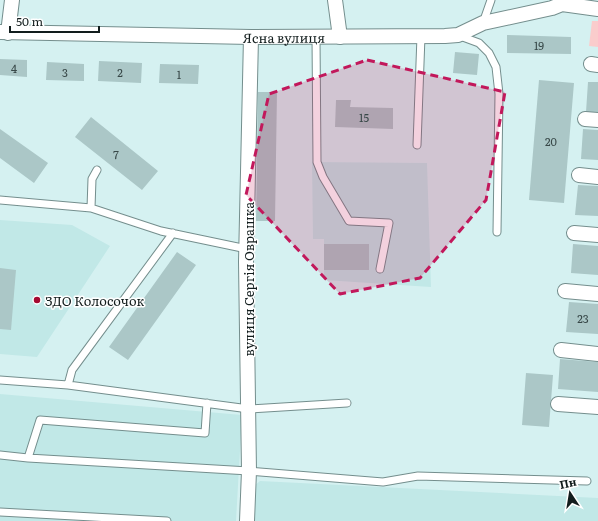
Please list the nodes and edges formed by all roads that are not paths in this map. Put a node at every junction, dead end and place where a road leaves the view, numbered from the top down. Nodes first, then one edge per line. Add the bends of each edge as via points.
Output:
1 (12, 0) edge
2 (335, 0) edge
3 (491, 0) edge
4 (563, 2) edge
5 (598, 9) edge
6 (483, 23) junction
7 (4, 32) edge
8 (458, 35) junction
9 (421, 36) junction
10 (251, 37) junction
11 (316, 37) junction
12 (340, 37) junction
13 (417, 145) dead end
14 (97, 170) dead end
15 (579, 175) dead end
16 (598, 177) edge
17 (0, 200) edge
18 (91, 208) junction
19 (497, 232) dead end
20 (173, 233) junction
21 (574, 233) dead end
22 (598, 235) edge
23 (247, 249) junction
24 (380, 269) dead end
25 (564, 291) dead end
26 (598, 294) edge
27 (561, 350) dead end
28 (598, 354) edge
29 (0, 380) edge
30 (68, 385) junction
31 (207, 403) junction
32 (347, 403) dead end
33 (558, 404) dead end
34 (598, 407) edge
35 (248, 409) junction
36 (0, 455) edge
37 (28, 458) junction
38 (249, 471) junction
39 (587, 481) dead end
40 (0, 512) edge
41 (167, 521) edge
42 (246, 521) edge

1 - 7 street
2 - 12 street
3 - 6 lane
4 - 5 street, Ясна вулиця
4 - 6 street, Ясна вулиця via 552,8
6 - 8 street, Ясна вулиця
7 - 10 street, Ясна вулиця
8 - 9 street, Ясна вулиця
8 - 19 lane via 479,42 489,53 496,67 499,94
9 - 12 street, Ясна вулиця
9 - 13 lane
10 - 11 street, Ясна вулиця
10 - 23 street, вулиця Сергія Оврашка
11 - 12 street, Ясна вулиця
11 - 24 lane via 317,162 349,221 389,223
14 - 18 lane via 92,179
15 - 16 street
17 - 18 lane
18 - 20 lane
20 - 23 lane
20 - 30 lane via 72,370
21 - 22 street
23 - 35 street, вулиця Сергія Оврашка
25 - 26 street
27 - 28 street
29 - 30 lane
30 - 31 lane
31 - 35 lane
31 - 37 lane via 205,433 40,420
32 - 35 lane
33 - 34 street
35 - 38 street, вулиця Сергія Оврашка
36 - 37 lane
37 - 38 lane
38 - 39 lane via 383,482 418,476
38 - 42 street, вулиця Сергія Оврашка
40 - 41 lane

